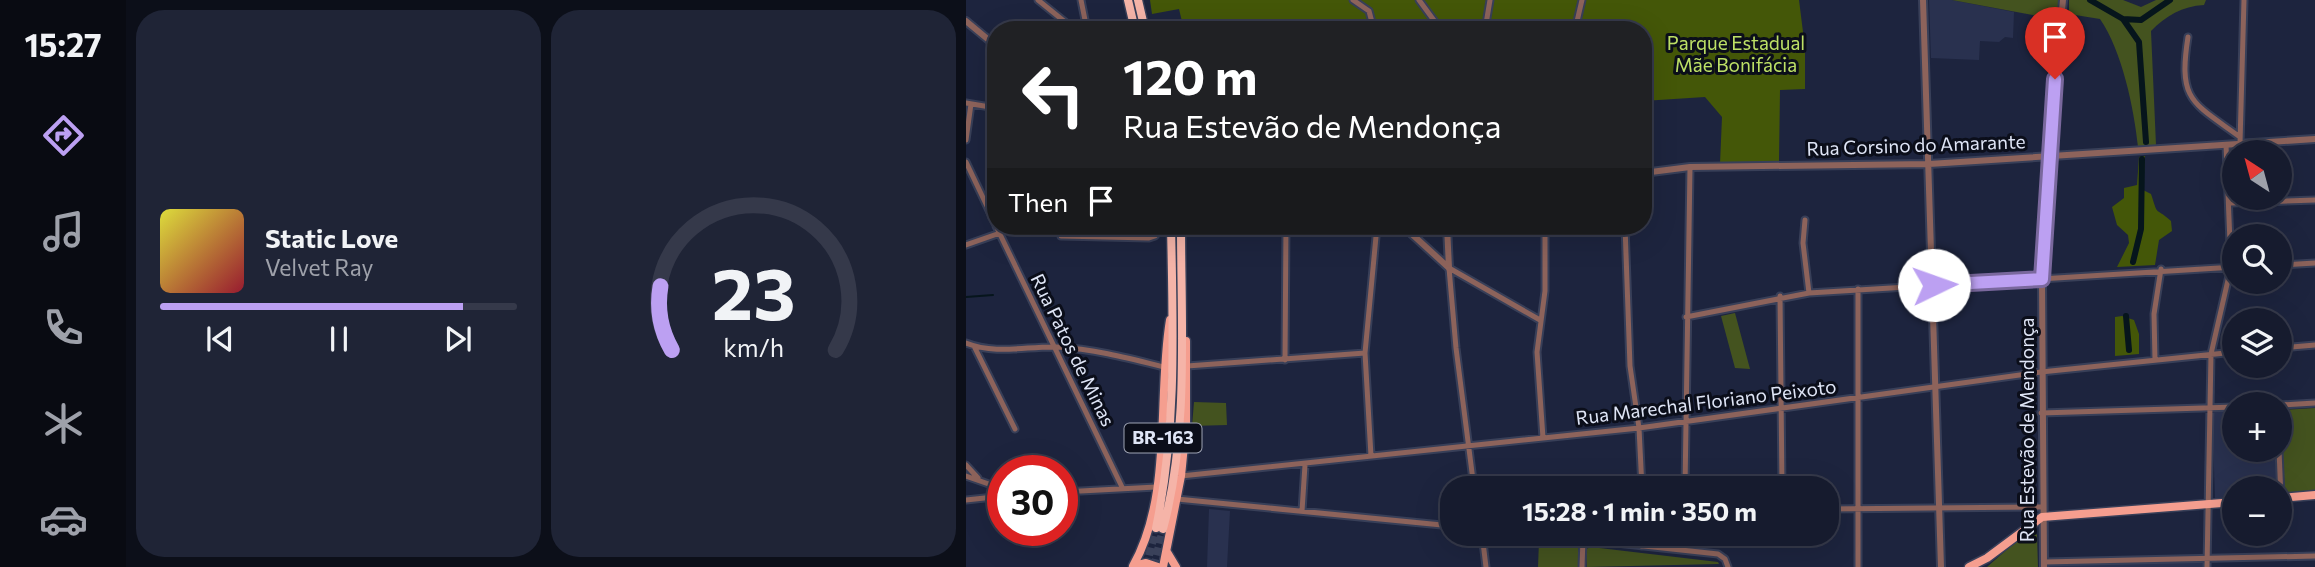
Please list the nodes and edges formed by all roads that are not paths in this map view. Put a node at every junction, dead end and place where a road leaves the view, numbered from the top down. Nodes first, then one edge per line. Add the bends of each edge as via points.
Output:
1 (1038, 0) edge
2 (1080, 0) edge
3 (1128, 0) edge
4 (1138, 0) edge
5 (1353, 0) edge
6 (1419, 0) edge
7 (1490, 0) edge
8 (1582, 0) edge
9 (1923, 0) edge
10 (2063, 0) edge
11 (2244, 0) edge
12 (966, 21) edge
13 (1064, 21) edge
14 (1085, 21) edge
15 (1133, 21) edge
16 (1143, 21) edge
17 (1372, 21) edge
18 (1434, 21) edge
19 (1486, 21) edge
20 (1577, 21) edge
21 (2188, 37) dead end
22 (987, 38) edge
23 (968, 103) edge
24 (987, 106) edge
25 (966, 139) edge
26 (2315, 139) edge
27 (2240, 140) junction
28 (2222, 145) edge
29 (2049, 156) junction
30 (966, 162) edge
31 (1929, 164) junction
32 (1690, 167) junction
33 (1652, 172) edge
34 (2315, 200) edge
35 (2292, 201) edge
36 (987, 206) edge
37 (1805, 220) dead end
38 (994, 235) edge
39 (1001, 235) edge
40 (1061, 235) edge
41 (1156, 235) edge
42 (1172, 235) edge
43 (1180, 235) edge
44 (1286, 235) edge
45 (1376, 235) edge
46 (1413, 235) edge
47 (1447, 235) edge
48 (1545, 235) edge
49 (1625, 235) edge
50 (966, 245) edge
51 (2315, 263) edge
52 (2292, 264) edge
53 (2222, 267) edge
54 (1449, 268) junction
55 (2161, 269) junction
56 (2042, 279) junction
57 (1934, 285) junction
58 (1858, 289) junction
59 (1809, 293) junction
60 (2226, 294) edge
61 (1780, 296) junction
62 (1176, 306) junction
63 (1686, 317) junction
64 (1540, 320) junction
65 (966, 343) edge
66 (2315, 345) edge
67 (974, 346) junction
68 (1054, 347) junction
69 (2292, 347) edge
70 (1365, 353) junction
71 (2222, 353) edge
72 (2211, 354) junction
73 (1285, 360) junction
74 (2155, 360) junction
75 (1187, 366) junction
76 (1164, 367) junction
77 (2041, 372) junction
78 (1937, 386) junction
79 (1856, 398) junction
80 (2315, 403) edge
81 (2292, 404) edge
82 (2222, 407) edge
83 (1781, 408) junction
84 (2208, 408) junction
85 (2041, 413) junction
86 (1687, 421) junction
87 (1639, 428) junction
88 (1015, 429) dead end
89 (1543, 438) junction
90 (1468, 446) junction
91 (1371, 456) junction
92 (966, 465) edge
93 (1306, 465) junction
94 (966, 476) edge
95 (1181, 476) junction
96 (1472, 476) edge
97 (1641, 476) edge
98 (1685, 476) edge
99 (1782, 476) edge
100 (980, 481) junction
101 (987, 483) edge
102 (1122, 487) junction
103 (1156, 487) junction
104 (1078, 491) edge
105 (2315, 495) edge
106 (2292, 497) edge
107 (987, 498) edge
108 (1177, 499) junction
109 (966, 500) edge
110 (2222, 503) edge
111 (2206, 504) junction
112 (1839, 509) edge
113 (1858, 510) junction
114 (1941, 510) junction
115 (1302, 511) junction
116 (2042, 512) junction
117 (1440, 525) edge
118 (1159, 529) tunnel mouth
119 (1483, 546) edge
120 (1583, 546) edge
121 (1641, 546) edge
122 (1683, 546) edge
123 (1166, 547) junction
124 (1683, 550) junction
125 (2315, 556) edge
126 (2207, 559) junction
127 (2044, 564) edge
128 (1133, 567) edge
129 (1158, 567) edge
130 (1163, 567) edge
131 (1176, 567) edge
132 (1486, 567) edge
133 (1582, 567) edge
134 (1728, 567) edge
135 (1858, 567) edge
136 (1941, 567) edge
137 (1971, 567) edge
138 (2207, 567) edge

1 - 13 street
2 - 14 street
3 - 15 highway
4 - 16 highway
5 - 17 street via 1369,11
6 - 18 street
7 - 19 street
8 - 20 street
9 - 31 street
10 - 29 street, Rua Estevão de Mendonça
11 - 27 street
12 - 22 street
21 - 27 street via 2184,71 2189,96
23 - 24 street
23 - 25 street
26 - 27 street, Rua Corsino do Amarante
28 - 29 street, Rua Corsino do Amarante
29 - 31 street, Rua Corsino do Amarante
29 - 56 street, Rua Estevão de Mendonça
30 - 36 street, Rua Patos de Minas
31 - 32 street, Rua Corsino do Amarante
31 - 57 street
32 - 33 street, Rua Corsino do Amarante
32 - 63 street
34 - 35 street
37 - 59 street
38 - 50 street
39 - 68 street, Rua Patos de Minas
40 - 41 street
42 - 62 highway, BR-163
43 - 62 highway, BR-163
44 - 73 street
45 - 70 street
46 - 54 street
47 - 54 street
48 - 64 street
49 - 87 street via 1630,366
51 - 52 street
53 - 55 street
54 - 64 street
54 - 90 street
55 - 56 street
55 - 74 street via 2154,314
56 - 57 street
56 - 77 street, Rua Estevão de Mendonça
57 - 58 street
57 - 78 street
58 - 59 street
58 - 79 street
59 - 61 street
60 - 72 street
61 - 63 street
61 - 83 street
62 - 75 main road, BR-163
62 - 76 main road, BR-163
62 - 118 highway, BR-163 via 1171,422
63 - 86 street
64 - 89 street via 1537,372
65 - 67 street
66 - 69 street
67 - 68 street via 1014,351
67 - 88 street
68 - 76 street via 1098,351
68 - 102 street, Rua Patos de Minas
70 - 73 street
70 - 91 street
71 - 72 street, Rua Marechal Floriano Peixoto
72 - 74 street, Rua Marechal Floriano Peixoto
72 - 84 street
73 - 75 street
74 - 77 street, Rua Marechal Floriano Peixoto
75 - 95 main road, BR-163
76 - 103 main road, BR-163
77 - 78 street, Rua Marechal Floriano Peixoto
77 - 85 street, Rua Estevão de Mendonça
78 - 79 street, Rua Marechal Floriano Peixoto
78 - 114 street
79 - 83 street, Rua Marechal Floriano Peixoto
79 - 113 street
80 - 81 street
82 - 84 street
83 - 86 street, Rua Marechal Floriano Peixoto
83 - 99 street
84 - 85 street
84 - 111 street
85 - 116 street, Rua Estevão de Mendonça
86 - 87 street, Rua Marechal Floriano Peixoto
86 - 98 street
87 - 89 street, Rua Marechal Floriano Peixoto
87 - 97 street
89 - 90 street, Rua Marechal Floriano Peixoto
90 - 91 street, Rua Marechal Floriano Peixoto
90 - 96 street
91 - 93 street, Rua Marechal Floriano Peixoto
92 - 100 street
93 - 95 street, Rua Marechal Floriano Peixoto
93 - 115 street
94 - 100 street
95 - 108 main road, BR-163
100 - 101 street
102 - 103 street
102 - 104 street
103 - 128 main road, BR-163
105 - 106 main road
107 - 109 street
108 - 115 street
108 - 123 main road, BR-163
110 - 111 main road
111 - 116 main road
111 - 126 street
112 - 113 street
113 - 114 street
113 - 135 street
114 - 116 street
114 - 136 street
115 - 117 street
116 - 127 street, Rua Estevão de Mendonça
116 - 137 main road
119 - 132 street
120 - 133 street
121 - 124 street
122 - 124 street
123 - 130 main road, BR-163
123 - 131 main road
124 - 134 street via 1721,555
125 - 126 street
126 - 127 street
126 - 138 street
128 - 129 main road, BR-163 via 1146,563

